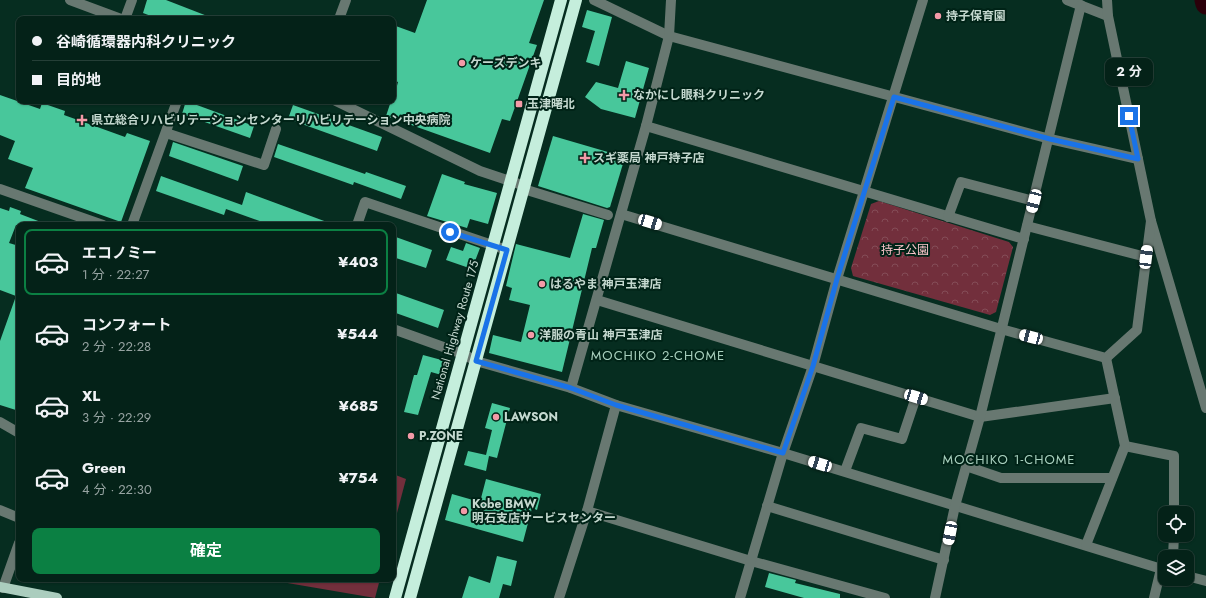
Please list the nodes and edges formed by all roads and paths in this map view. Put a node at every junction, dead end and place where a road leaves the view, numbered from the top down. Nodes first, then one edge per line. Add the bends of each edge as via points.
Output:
1 (70, 0) edge
2 (132, 0) edge
3 (346, 0) edge
4 (561, 0) edge
5 (576, 0) edge
6 (594, 0) edge
7 (671, 0) edge
8 (923, 0) edge
9 (1066, 0) edge
10 (1107, 0) edge
11 (1081, 5) junction
12 (113, 16) edge
13 (126, 16) edge
14 (340, 16) edge
15 (1108, 16) junction
16 (668, 36) junction
17 (894, 97) junction
18 (176, 104) edge
19 (342, 104) edge
20 (646, 126) junction
21 (276, 129) dead end
22 (166, 133) junction
23 (1050, 139) junction
24 (1138, 159) junction
25 (511, 181) junction
26 (527, 188) junction
27 (0, 189) edge
28 (864, 192) junction
29 (1034, 201) junction
30 (621, 214) junction
31 (608, 216) dead end
32 (948, 217) junction
33 (1151, 221) junction
34 (94, 222) edge
35 (133, 222) edge
36 (358, 222) edge
37 (1027, 226) junction
38 (1024, 239) junction
39 (493, 246) junction
40 (507, 250) junction
41 (1146, 257) junction
42 (837, 279) junction
43 (597, 300) junction
44 (1001, 329) junction
45 (396, 330) edge
46 (463, 354) junction
47 (1106, 358) junction
48 (476, 361) junction
49 (813, 366) junction
50 (571, 388) junction
51 (916, 397) junction
52 (1114, 398) junction
53 (616, 405) junction
54 (1206, 408) edge
55 (980, 417) junction
56 (0, 422) edge
57 (16, 431) edge
58 (1125, 446) junction
59 (783, 453) junction
60 (966, 466) junction
61 (845, 472) junction
62 (1112, 478) junction
63 (767, 506) junction
64 (956, 506) junction
65 (1174, 506) edge
66 (0, 510) edge
67 (587, 511) junction
68 (16, 517) edge
69 (1086, 546) junction
70 (16, 550) edge
71 (944, 560) junction
72 (751, 561) junction
73 (1158, 568) edge
74 (1194, 578) edge
75 (1206, 581) edge
76 (1158, 585) edge
77 (1, 587) edge
78 (17, 594) edge
79 (57, 598) edge
80 (395, 598) edge
81 (410, 598) edge
82 (559, 598) edge
83 (740, 598) edge
84 (885, 598) edge
85 (935, 598) edge
86 (1154, 598) edge

1 - 12 street
2 - 13 street
3 - 14 street
4 - 25 highway, National Highway Route 175
5 - 26 highway
6 - 16 street
7 - 16 street
8 - 17 street
9 - 11 street
10 - 15 street
11 - 15 street
11 - 23 street
15 - 24 street
16 - 17 street
16 - 20 street
17 - 23 street
17 - 28 street
18 - 22 street
19 - 25 street via 480,171
20 - 28 street
20 - 30 street
21 - 22 street via 264,165
22 - 35 street
23 - 24 street
23 - 29 street
24 - 33 street
25 - 26 street
25 - 39 highway, National Highway Route 175
26 - 31 street
26 - 40 highway
27 - 34 street
28 - 32 street
28 - 42 street
29 - 32 street via 961,182
29 - 37 street
30 - 42 street
30 - 43 street
32 - 38 street
33 - 41 street
33 - 54 street
36 - 39 street via 365,202
37 - 38 street
37 - 41 street
38 - 44 street
39 - 40 street
39 - 46 highway, National Highway Route 175
40 - 48 highway
41 - 47 street via 1137,330
42 - 44 street
42 - 49 street
43 - 49 street
43 - 50 street
44 - 47 street
44 - 55 street
45 - 46 street
46 - 48 street
46 - 80 highway, National Highway Route 175
47 - 52 street
48 - 50 street
48 - 81 highway
49 - 51 street
49 - 59 street
50 - 53 street
51 - 55 street
51 - 61 street via 902,439 862,428
52 - 55 street
52 - 58 street
53 - 59 street
53 - 67 street
55 - 60 street
56 - 57 street
58 - 62 street
58 - 65 street via 1174,456
59 - 61 street
59 - 63 street
60 - 62 street via 1001,478
60 - 64 street
61 - 64 street
62 - 69 street
63 - 71 street
63 - 72 street
64 - 69 street
64 - 71 street
66 - 68 street
67 - 72 street
67 - 82 street
69 - 73 street
70 - 77 street
71 - 85 street
72 - 83 street
72 - 84 street
74 - 75 street
76 - 86 street
77 - 78 main road
78 - 79 main road

